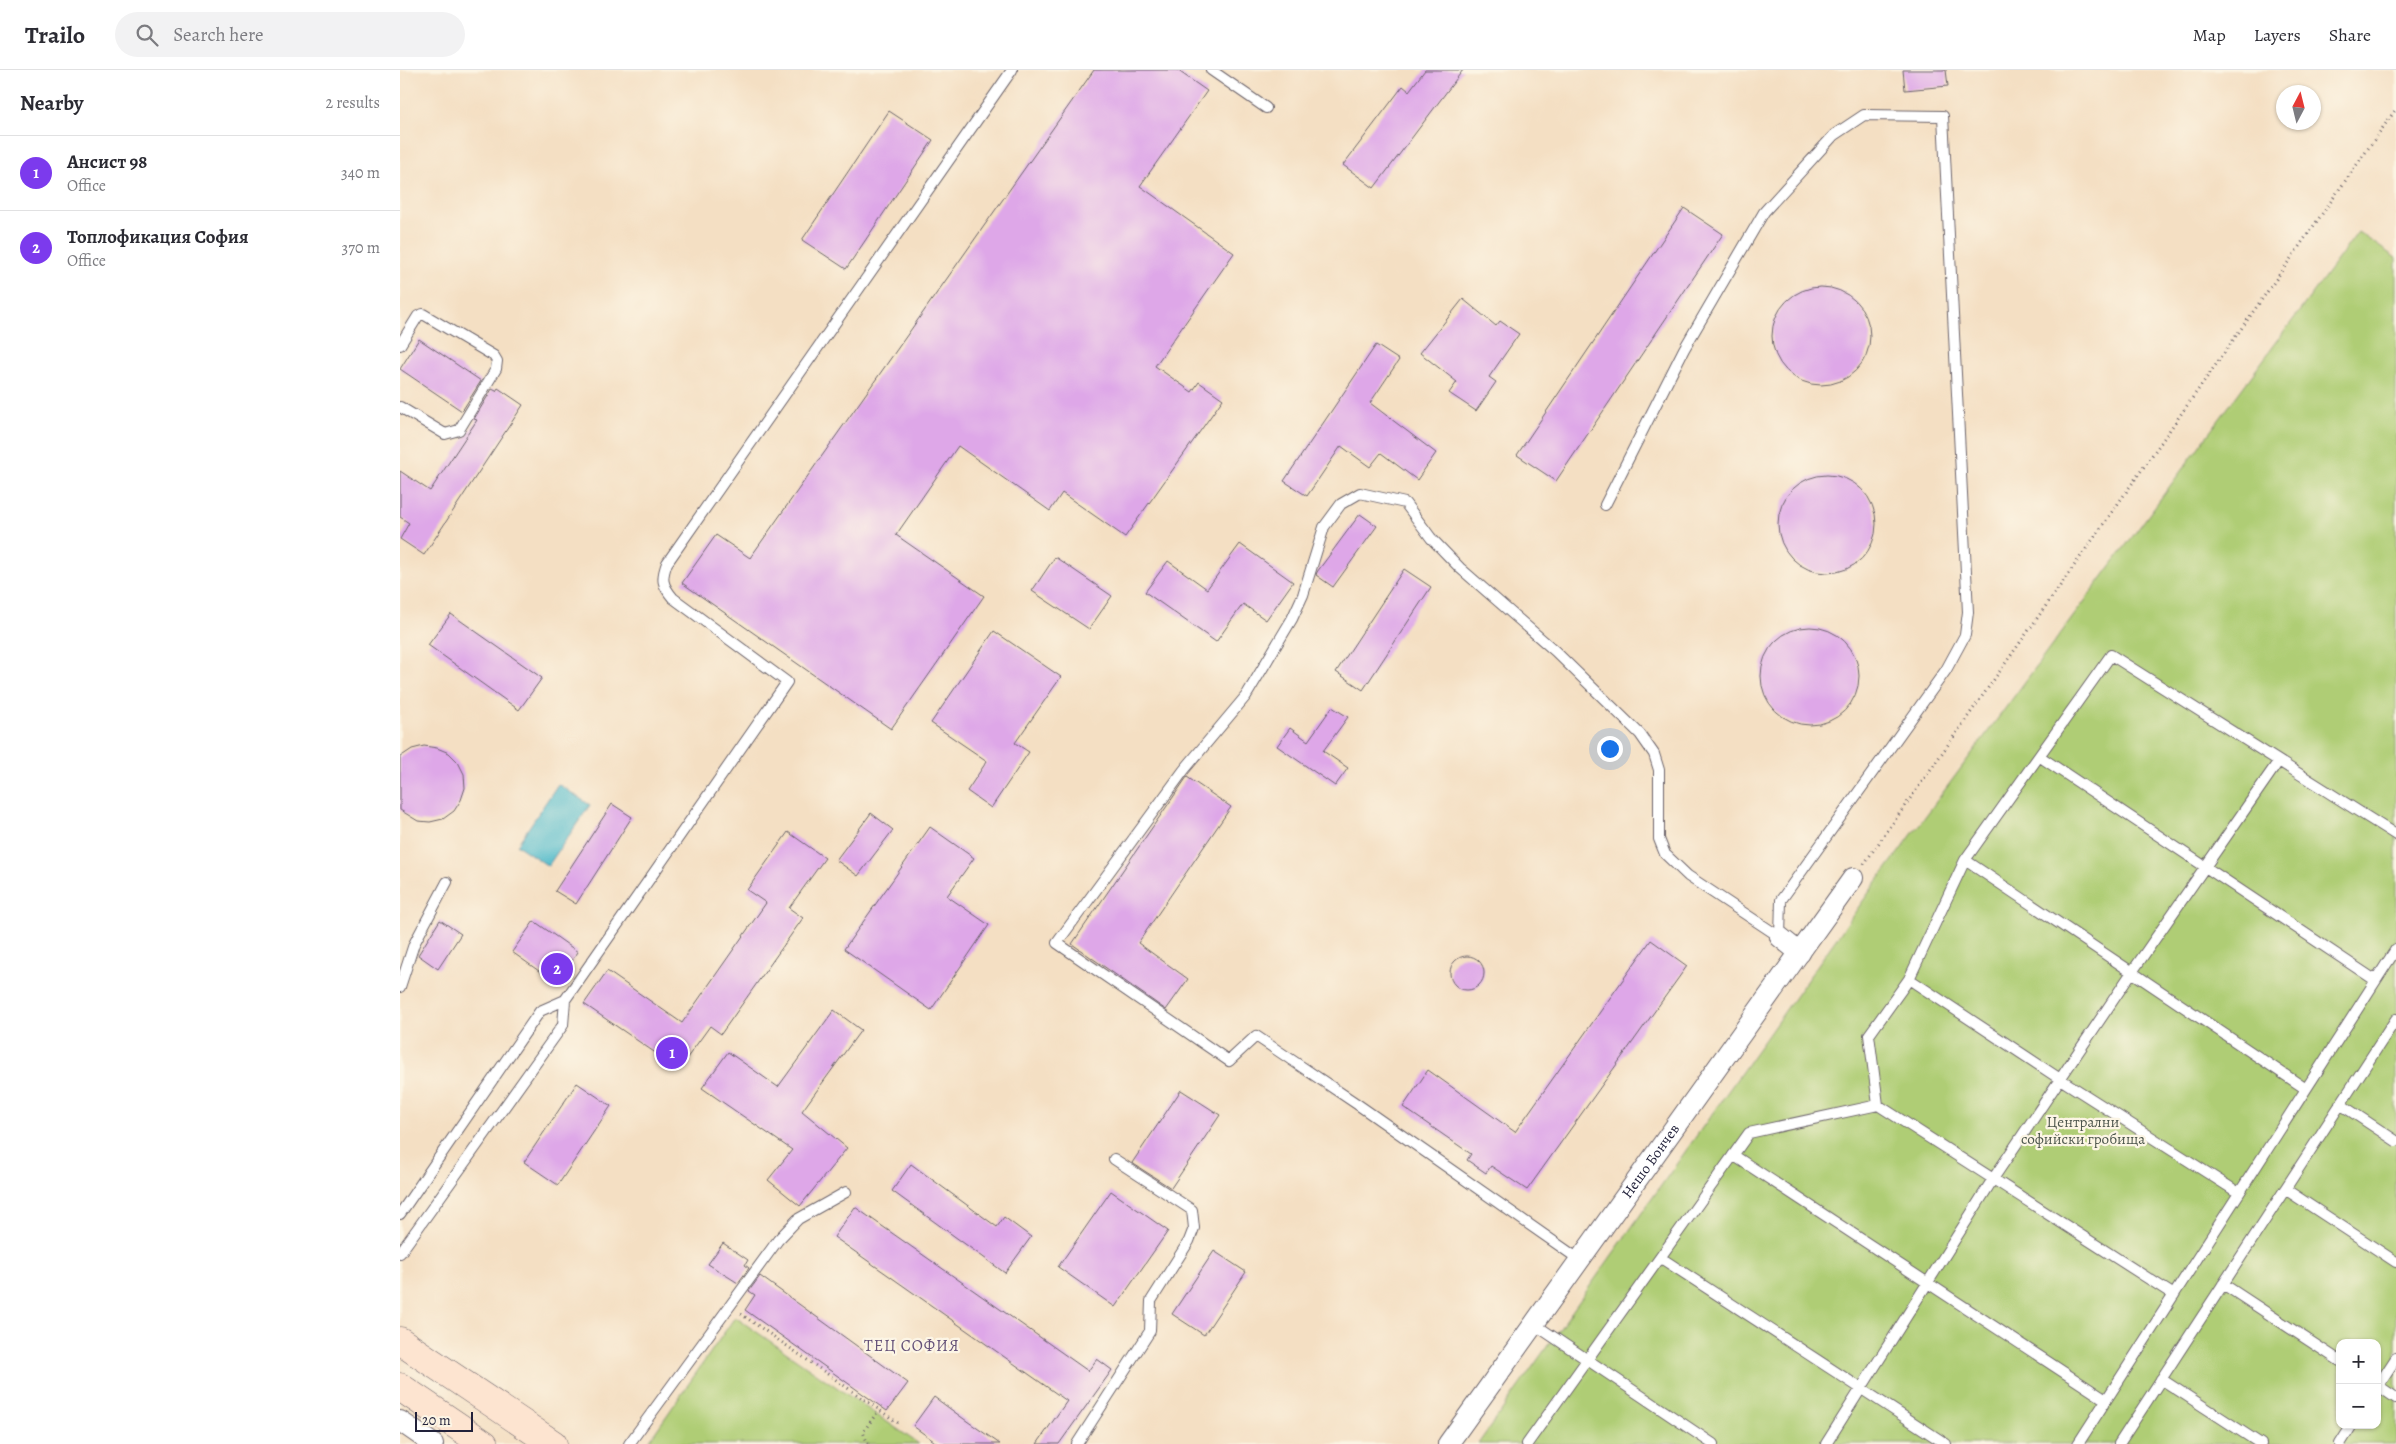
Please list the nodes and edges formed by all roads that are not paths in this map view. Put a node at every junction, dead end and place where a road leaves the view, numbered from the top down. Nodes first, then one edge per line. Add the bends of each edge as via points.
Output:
1 (1012, 70) edge
2 (1212, 70) edge
3 (1266, 108) dead end
4 (400, 345) edge
5 (400, 407) edge
6 (1605, 505) dead end
7 (2039, 756) junction
8 (2278, 762) junction
9 (2396, 835) edge
10 (1965, 860) junction
11 (2205, 867) junction
12 (1853, 878) road end
13 (447, 882) dead end
14 (1780, 937) junction
15 (2396, 949) edge
16 (1800, 953) junction
17 (2132, 972) junction
18 (1909, 979) junction
19 (2375, 980) junction
20 (400, 987) edge
21 (565, 1000) junction
22 (2396, 1020) edge
23 (2060, 1079) junction
24 (2306, 1089) junction
25 (2340, 1104) junction
26 (1878, 1105) junction
27 (2396, 1141) edge
28 (1733, 1155) junction
29 (1114, 1159) dead end
30 (1993, 1179) junction
31 (2285, 1189) junction
32 (846, 1192) dead end
33 (2239, 1193) junction
34 (400, 1214) edge
35 (400, 1253) edge
36 (1661, 1258) junction
37 (1580, 1260) junction
38 (2396, 1262) edge
39 (1927, 1283) junction
40 (2223, 1284) junction
41 (2174, 1295) junction
42 (1534, 1324) junction
43 (400, 1341) edge
44 (2336, 1358) edge
45 (2396, 1358) edge
46 (1586, 1359) junction
47 (2161, 1379) junction
48 (2379, 1384) edge
49 (400, 1387) edge
50 (2381, 1388) edge
51 (1861, 1389) junction
52 (2396, 1398) edge
53 (2106, 1400) junction
54 (400, 1422) edge
55 (2349, 1429) edge
56 (433, 1444) edge
57 (484, 1444) edge
58 (553, 1444) edge
59 (629, 1444) edge
60 (1077, 1444) edge
61 (1448, 1444) edge
62 (1527, 1444) edge
63 (1713, 1444) edge
64 (1826, 1444) edge
65 (1946, 1444) edge
66 (2078, 1444) edge
67 (2119, 1444) edge
68 (2261, 1444) edge
69 (2340, 1444) edge

1 - 21 lane via 667,563 662,576 663,586 673,598 787,682
2 - 3 lane
4 - 5 lane via 418,316 423,314 494,356 497,361 496,369 478,399 459,430 453,434 445,434
6 - 14 lane via 1684,349 1764,212 1834,135 1864,114 1943,116 1968,612 1965,635 1946,670 1781,900
7 - 8 lane via 2111,655
7 - 10 lane
7 - 11 lane
8 - 9 lane
8 - 11 lane
10 - 17 lane
10 - 18 lane
11 - 17 lane
11 - 19 lane
12 - 16 street, Нешо Бончев
13 - 20 lane via 414,944
14 - 16 street
14 - 37 lane via 1688,876 1665,854 1659,840 1659,770 1654,754 1633,727 1549,644 1460,568 1431,538 1405,503 1360,493 1341,504 1324,527 1292,619 1246,696 1184,770 1057,943 1229,1061 1256,1036
15 - 19 lane
16 - 37 street, Нешо Бончев
17 - 23 lane
17 - 24 lane
18 - 23 lane
18 - 26 lane via 1869,1035
19 - 24 lane
21 - 34 lane via 540,1011
21 - 35 lane via 564,1025
22 - 25 lane
23 - 30 lane
23 - 33 lane
24 - 33 lane
25 - 27 lane
25 - 31 lane
26 - 28 lane via 1749,1133
26 - 30 lane
28 - 36 lane
28 - 39 lane
29 - 60 lane via 1192,1210 1194,1228 1151,1302 1150,1331
30 - 39 lane
30 - 41 lane
31 - 38 lane
31 - 40 lane
32 - 59 lane via 798,1219 778,1240
33 - 41 lane
36 - 46 lane
36 - 51 lane
37 - 42 street, Нешо Бончев
39 - 51 lane
39 - 53 lane
40 - 44 lane
40 - 47 lane
41 - 53 lane
42 - 46 lane
42 - 61 street, Нешо Бончев
43 - 58 main road
45 - 48 lane
46 - 62 lane
46 - 63 lane
47 - 67 lane
47 - 68 lane
49 - 57 main road
50 - 52 lane
51 - 64 lane
51 - 65 lane
53 - 66 lane
54 - 56 street
55 - 69 lane

